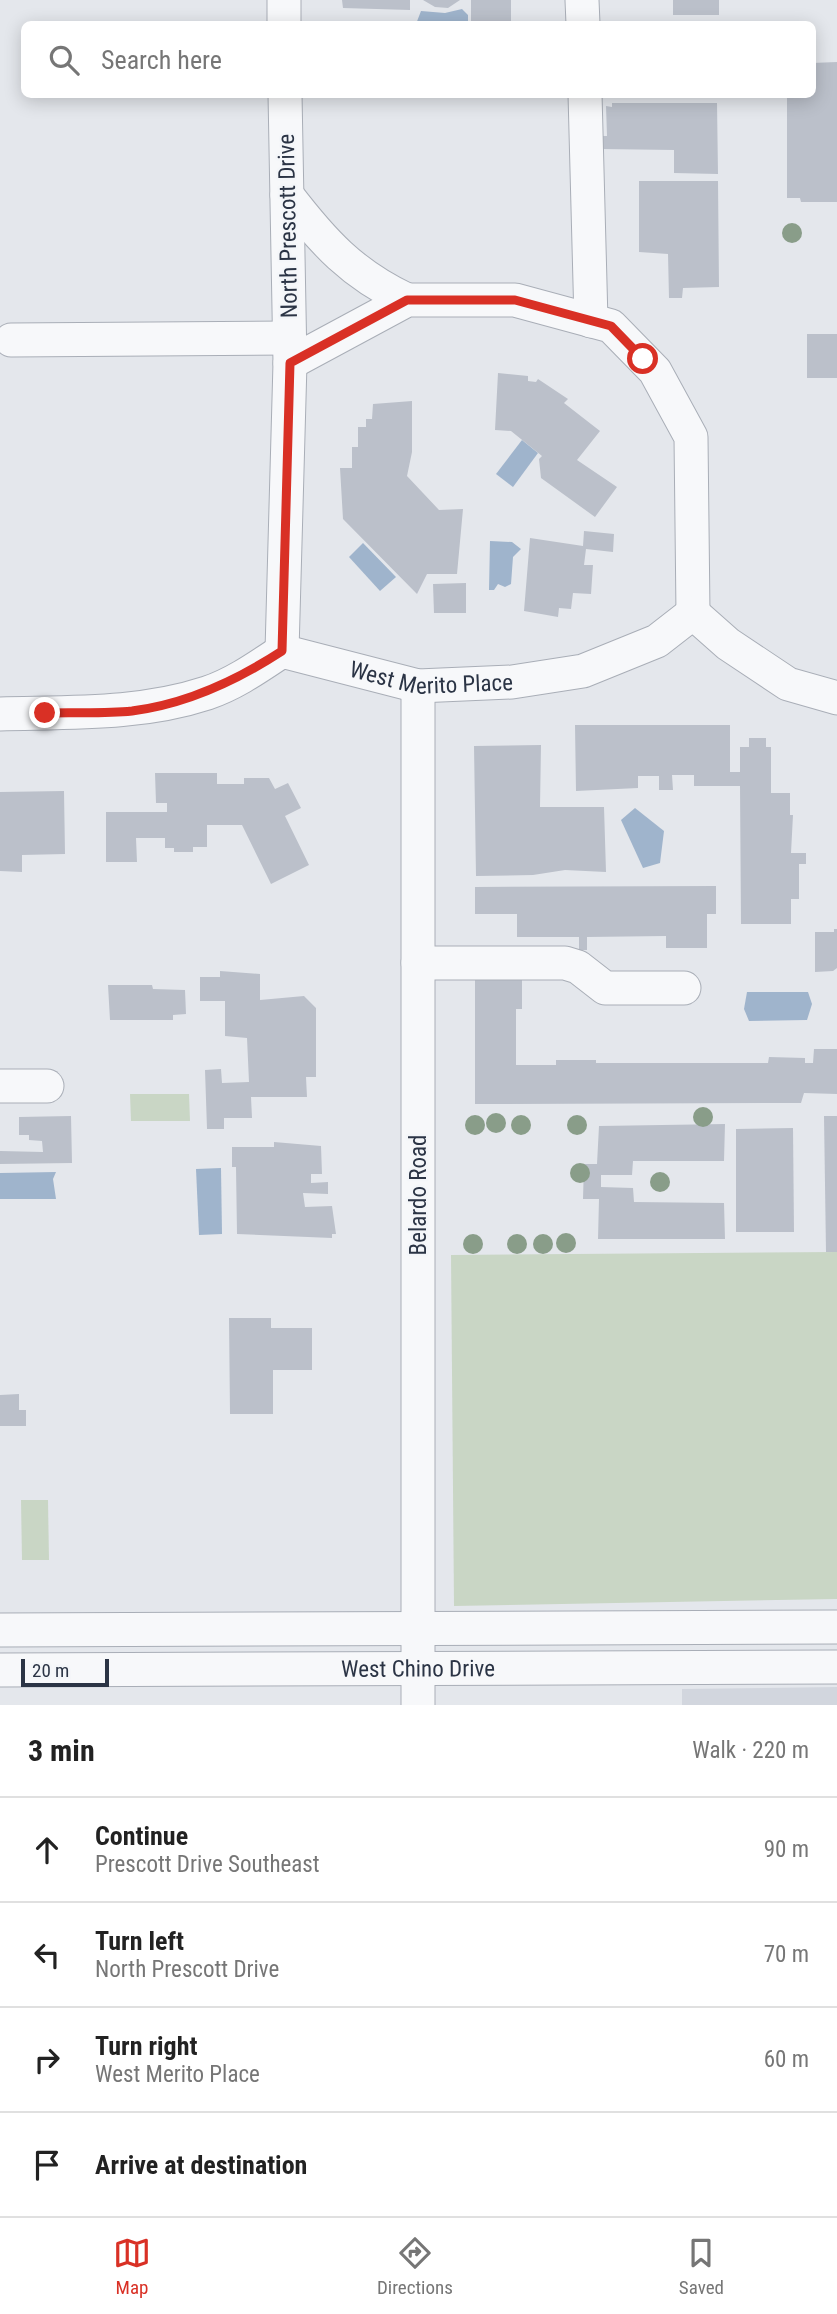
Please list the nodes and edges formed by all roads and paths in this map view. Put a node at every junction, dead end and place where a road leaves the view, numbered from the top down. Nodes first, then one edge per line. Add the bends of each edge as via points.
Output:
1 (284, 0) edge
2 (582, 0) edge
3 (284, 21) edge
4 (583, 21) edge
5 (285, 98) edge
6 (585, 98) edge
7 (287, 195) junction
8 (407, 300) junction
9 (591, 321) junction
10 (11, 340) dead end
11 (290, 351) junction
12 (693, 613) junction
13 (282, 651) junction
14 (418, 686) junction
15 (837, 698) edge
16 (0, 714) edge
17 (418, 963) junction
18 (684, 988) dead end
19 (0, 1086) edge
20 (47, 1086) dead end
21 (837, 1627) edge
22 (417, 1629) junction
23 (0, 1630) edge
24 (837, 1667) edge
25 (418, 1669) junction
26 (0, 1670) edge
27 (418, 1705) edge

1 - 3 street
2 - 4 street
5 - 7 street, North Prescott Drive
6 - 9 street
7 - 8 street via 327,246 388,292
7 - 11 street, North Prescott Drive
8 - 9 street via 515,300
8 - 11 street
9 - 12 street via 611,326 655,371 691,437
10 - 11 street
11 - 13 street, North Prescott Drive
12 - 14 street, West Merito Place via 657,641 583,671 512,682
12 - 15 street via 788,684
13 - 14 street, West Merito Place
13 - 16 street via 208,692 132,710
14 - 17 street, Belardo Road
17 - 18 street via 565,963 605,988
17 - 22 street, Belardo Road
19 - 20 street
21 - 22 street, West Chino Drive
22 - 23 street, West Chino Drive
22 - 25 street, Belardo Road
24 - 25 street, West Chino Drive
25 - 26 street, West Chino Drive
25 - 27 street, Belardo Road

